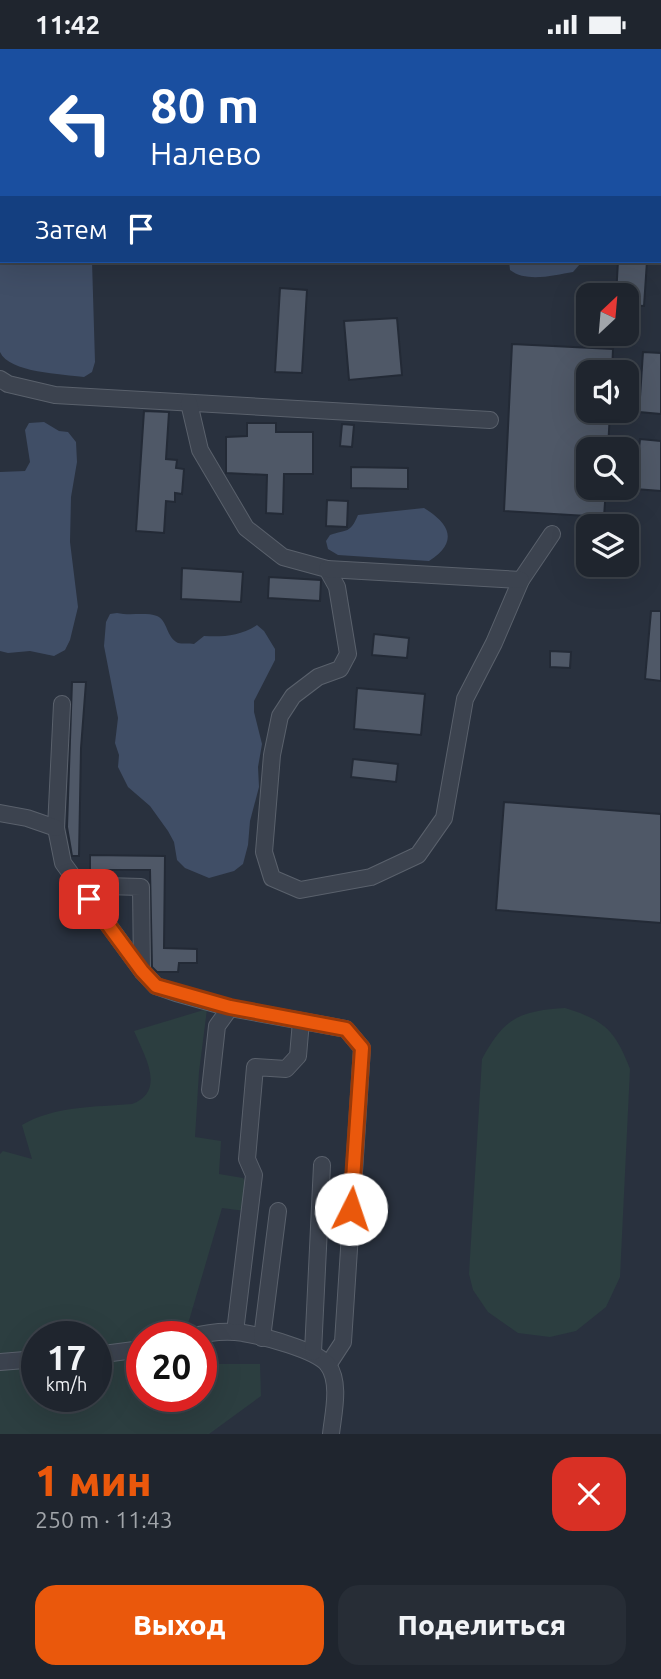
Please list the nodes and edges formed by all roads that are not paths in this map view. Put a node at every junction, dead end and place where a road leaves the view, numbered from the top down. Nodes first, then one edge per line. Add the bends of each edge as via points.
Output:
1 (0, 379) edge
2 (189, 403) junction
3 (490, 420) dead end
4 (552, 534) dead end
5 (327, 569) junction
6 (521, 580) junction
7 (62, 704) dead end
8 (0, 813) edge
9 (56, 828) junction
10 (89, 899) junction
11 (142, 971) junction
12 (230, 1007) junction
13 (301, 1021) junction
14 (210, 1090) dead end
15 (322, 1165) dead end
16 (278, 1211) dead end
17 (235, 1332) junction
18 (217, 1333) edge
19 (262, 1338) junction
20 (313, 1352) junction
21 (21, 1360) edge
22 (0, 1362) edge
23 (328, 1365) junction
24 (331, 1434) edge

1 - 2 street via 55,395
2 - 3 street
2 - 5 street via 200,450 246,529 283,557
4 - 6 street
5 - 6 street
5 - 6 street via 337,587 348,654 340,669 318,677 293,696 279,716 272,755 264,852 272,878 300,890 371,877 418,855 444,818 465,699
7 - 9 street
8 - 9 street
9 - 10 street via 63,863
10 - 11 street
10 - 11 street via 105,886 141,887
11 - 12 street via 156,986
12 - 13 street
12 - 14 street via 217,1026
13 - 17 street via 298,1056 286,1069 255,1067 247,1159 254,1175
13 - 23 street via 346,1029 362,1048 343,1342
15 - 20 street
16 - 19 street
17 - 18 street
17 - 19 street
19 - 20 street
20 - 23 street
21 - 22 street
23 - 24 street via 334,1380

